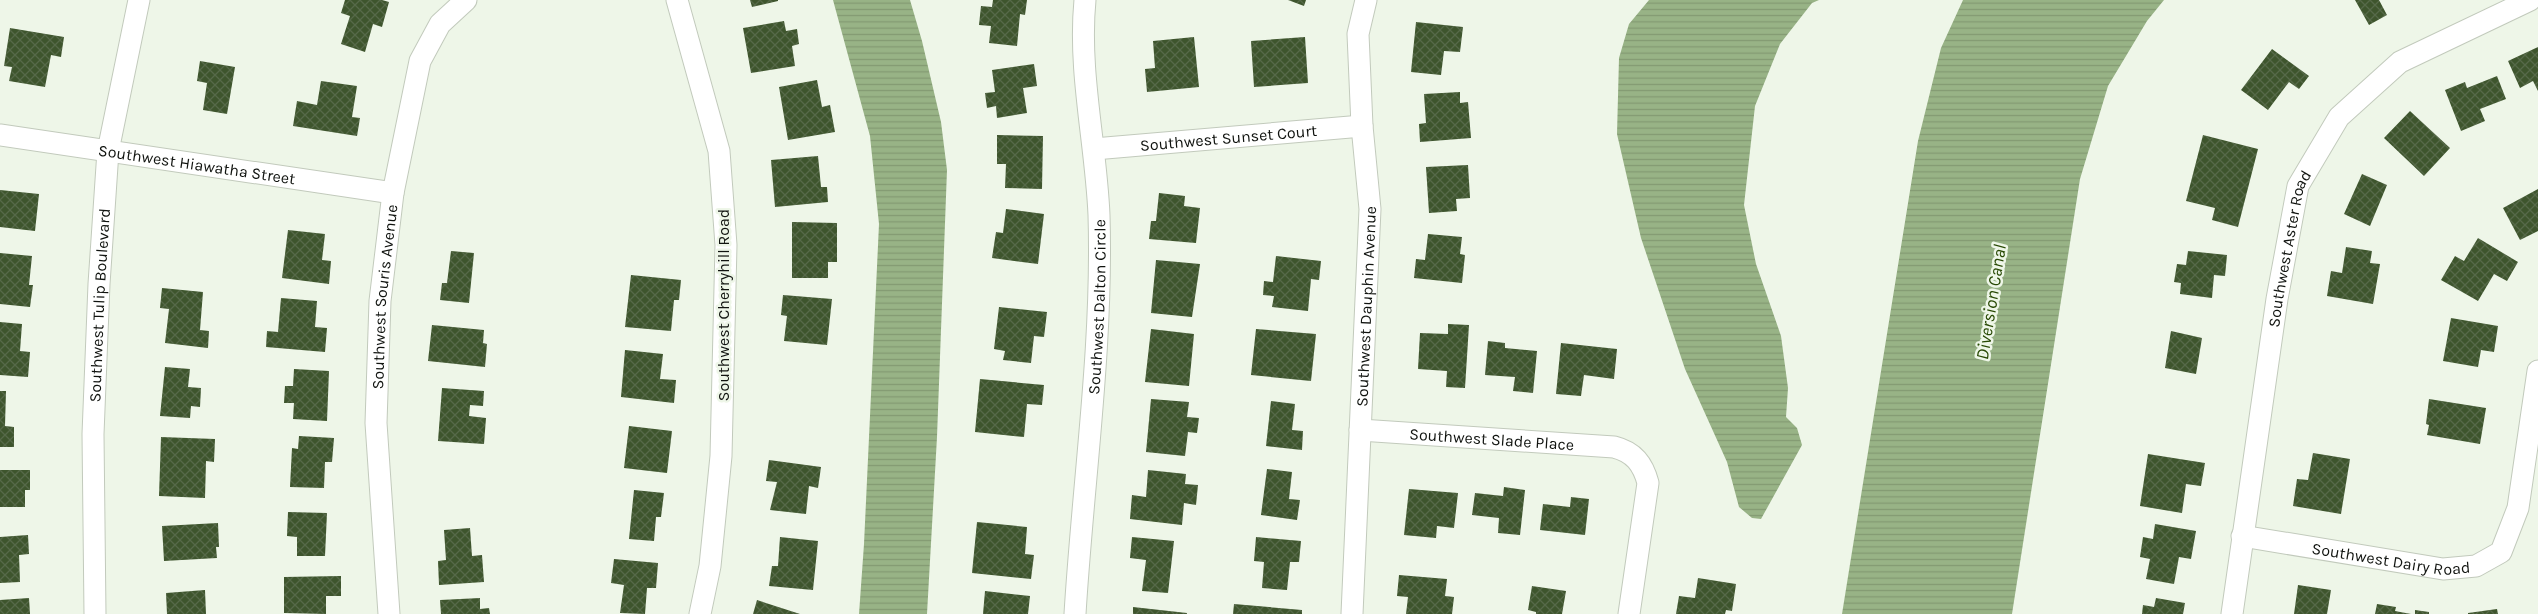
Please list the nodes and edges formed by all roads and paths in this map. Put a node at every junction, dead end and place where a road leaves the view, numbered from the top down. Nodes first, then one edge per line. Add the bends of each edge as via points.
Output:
1 (139, 0) edge
2 (466, 0) edge
3 (677, 0) edge
4 (1084, 0) edge
5 (1366, 0) edge
6 (2530, 0) edge
7 (1362, 126) junction
8 (0, 135) edge
9 (1094, 149) junction
10 (108, 151) junction
11 (392, 193) junction
12 (2538, 371) edge
13 (1360, 430) junction
14 (2242, 536) junction
15 (95, 614) edge
16 (389, 614) edge
17 (700, 614) edge
18 (1075, 614) edge
19 (1352, 614) edge
20 (1629, 614) edge
21 (2232, 614) edge

1 - 10 street, Southwest Tulip Boulevard
2 - 11 street, Southwest Souris Avenue via 440,24 420,61
3 - 17 street, Southwest Cherryhill Road via 719,151 726,245 721,456 710,566
4 - 9 street, Southwest Dalton Circle
5 - 7 street, Southwest Dauphin Avenue via 1358,34
6 - 14 street, Southwest Aster Road via 2400,62 2339,117 2298,186 2277,300
7 - 9 street, Southwest Sunset Court
7 - 13 street, Southwest Dauphin Avenue via 1370,209
8 - 10 street, Southwest Hiawatha Street
9 - 18 street, Southwest Dalton Circle via 1099,214 1098,274 1092,406
10 - 11 street, Southwest Hiawatha Street
10 - 15 street, Southwest Tulip Boulevard via 93,434
11 - 16 street, Southwest Souris Avenue via 380,301 376,423
12 - 14 street, Southwest Dairy Road via 2518,508 2501,552 2476,566 2443,569
13 - 19 street, Southwest Dauphin Avenue
13 - 20 street, Southwest Slade Place via 1625,450 1642,465 1648,484
14 - 21 street, Southwest Aster Road

